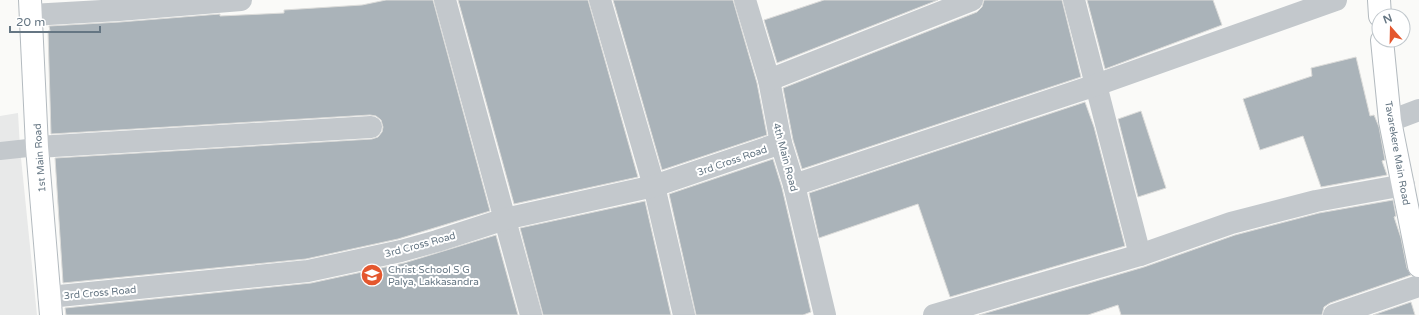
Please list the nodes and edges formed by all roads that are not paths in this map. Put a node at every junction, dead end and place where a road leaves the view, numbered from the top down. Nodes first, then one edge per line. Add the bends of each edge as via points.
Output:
1 (242, 0) edge
2 (445, 0) edge
3 (600, 0) edge
4 (745, 0) edge
5 (972, 0) edge
6 (1074, 0) edge
7 (1336, 0) edge
8 (30, 8) edge
9 (1383, 48) edge
10 (769, 80) junction
11 (1096, 85) junction
12 (1419, 110) edge
13 (1390, 121) junction
14 (371, 127) dead end
15 (780, 143) junction
16 (37, 147) junction
17 (0, 151) edge
18 (794, 185) junction
19 (1404, 185) junction
20 (654, 186) junction
21 (505, 219) junction
22 (1140, 255) junction
23 (1419, 266) edge
24 (1419, 286) edge
25 (50, 306) edge
26 (531, 315) edge
27 (684, 315) edge
28 (825, 315) edge
29 (934, 315) edge
30 (1334, 315) edge

1 - 8 street via 119,10
2 - 21 street
3 - 20 street
4 - 10 street, 4th Main Road
5 - 10 street
6 - 11 street
7 - 11 street
8 - 16 street, 1st Main Road
9 - 13 street, Tavarekere Main Road
10 - 15 street, 4th Main Road
11 - 18 street
11 - 22 street
12 - 13 street
13 - 19 street, Tavarekere Main Road
14 - 16 street
15 - 18 street, 4th Main Road
15 - 20 street, 3rd Cross Road
16 - 17 lane
16 - 25 street, 1st Main Road
18 - 28 street, 4th Main Road
19 - 22 street via 1316,201 1238,221
19 - 23 street, Tavarekere Main Road
20 - 21 street, 3rd Cross Road
20 - 27 street
21 - 25 street, 3rd Cross Road via 437,241 308,271
21 - 26 street
22 - 29 street
24 - 30 street

